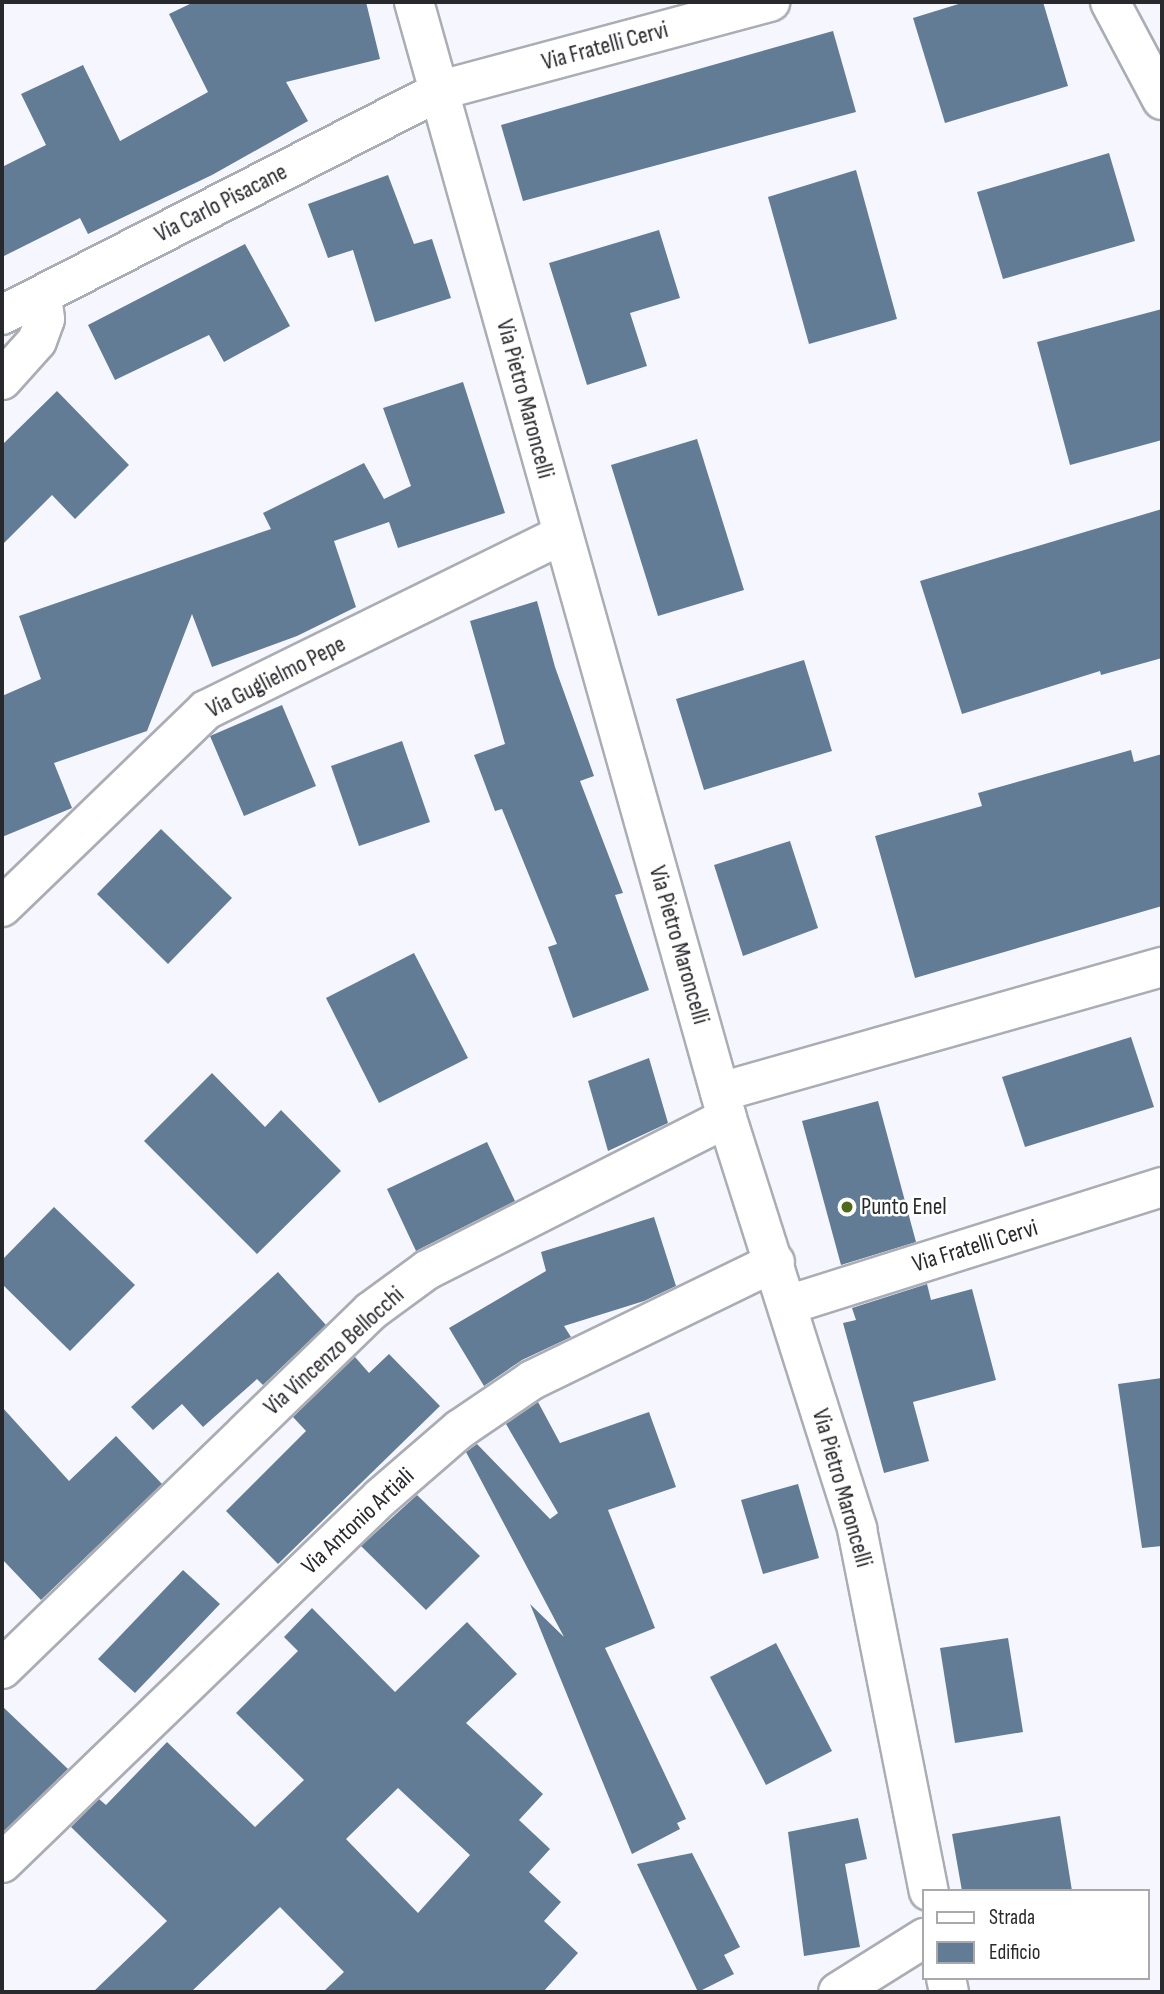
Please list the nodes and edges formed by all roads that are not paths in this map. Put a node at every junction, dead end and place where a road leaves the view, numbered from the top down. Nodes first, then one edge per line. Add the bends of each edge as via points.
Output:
1 (414, 2) edge
2 (770, 2) edge
3 (1110, 2) edge
4 (441, 90) junction
5 (1162, 100) edge
6 (42, 295) junction
7 (2, 315) edge
8 (2, 380) edge
9 (561, 535) junction
10 (2, 907) edge
11 (1162, 967) edge
12 (724, 1105) junction
13 (1162, 1187) edge
14 (775, 1262) junction
15 (788, 1304) junction
16 (2, 1669) edge
17 (2, 1863) edge
18 (929, 1889) edge
19 (922, 1939) edge
20 (838, 1992) edge

1 - 4 street, Via Pietro Maroncelli
2 - 4 street, Via Fratelli Cervi
3 - 5 street
4 - 6 street, Via Carlo Pisacane
4 - 9 street, Via Pietro Maroncelli
6 - 7 street, Via Carlo Pisacane
6 - 8 street via 45,319 37,341
9 - 10 street, Via Guglielmo Pepe via 206,710
9 - 12 street, Via Pietro Maroncelli
11 - 12 street, Via Vincenzo Bellocchi
12 - 14 street, Via Pietro Maroncelli
12 - 16 street, Via Vincenzo Bellocchi via 427,1270 371,1311
13 - 15 street, Via Fratelli Cervi
14 - 15 street, Via Pietro Maroncelli
14 - 17 street, Via Antonio Artiali via 532,1380 460,1429 380,1498
15 - 18 street, Via Pietro Maroncelli via 857,1530
19 - 20 street

